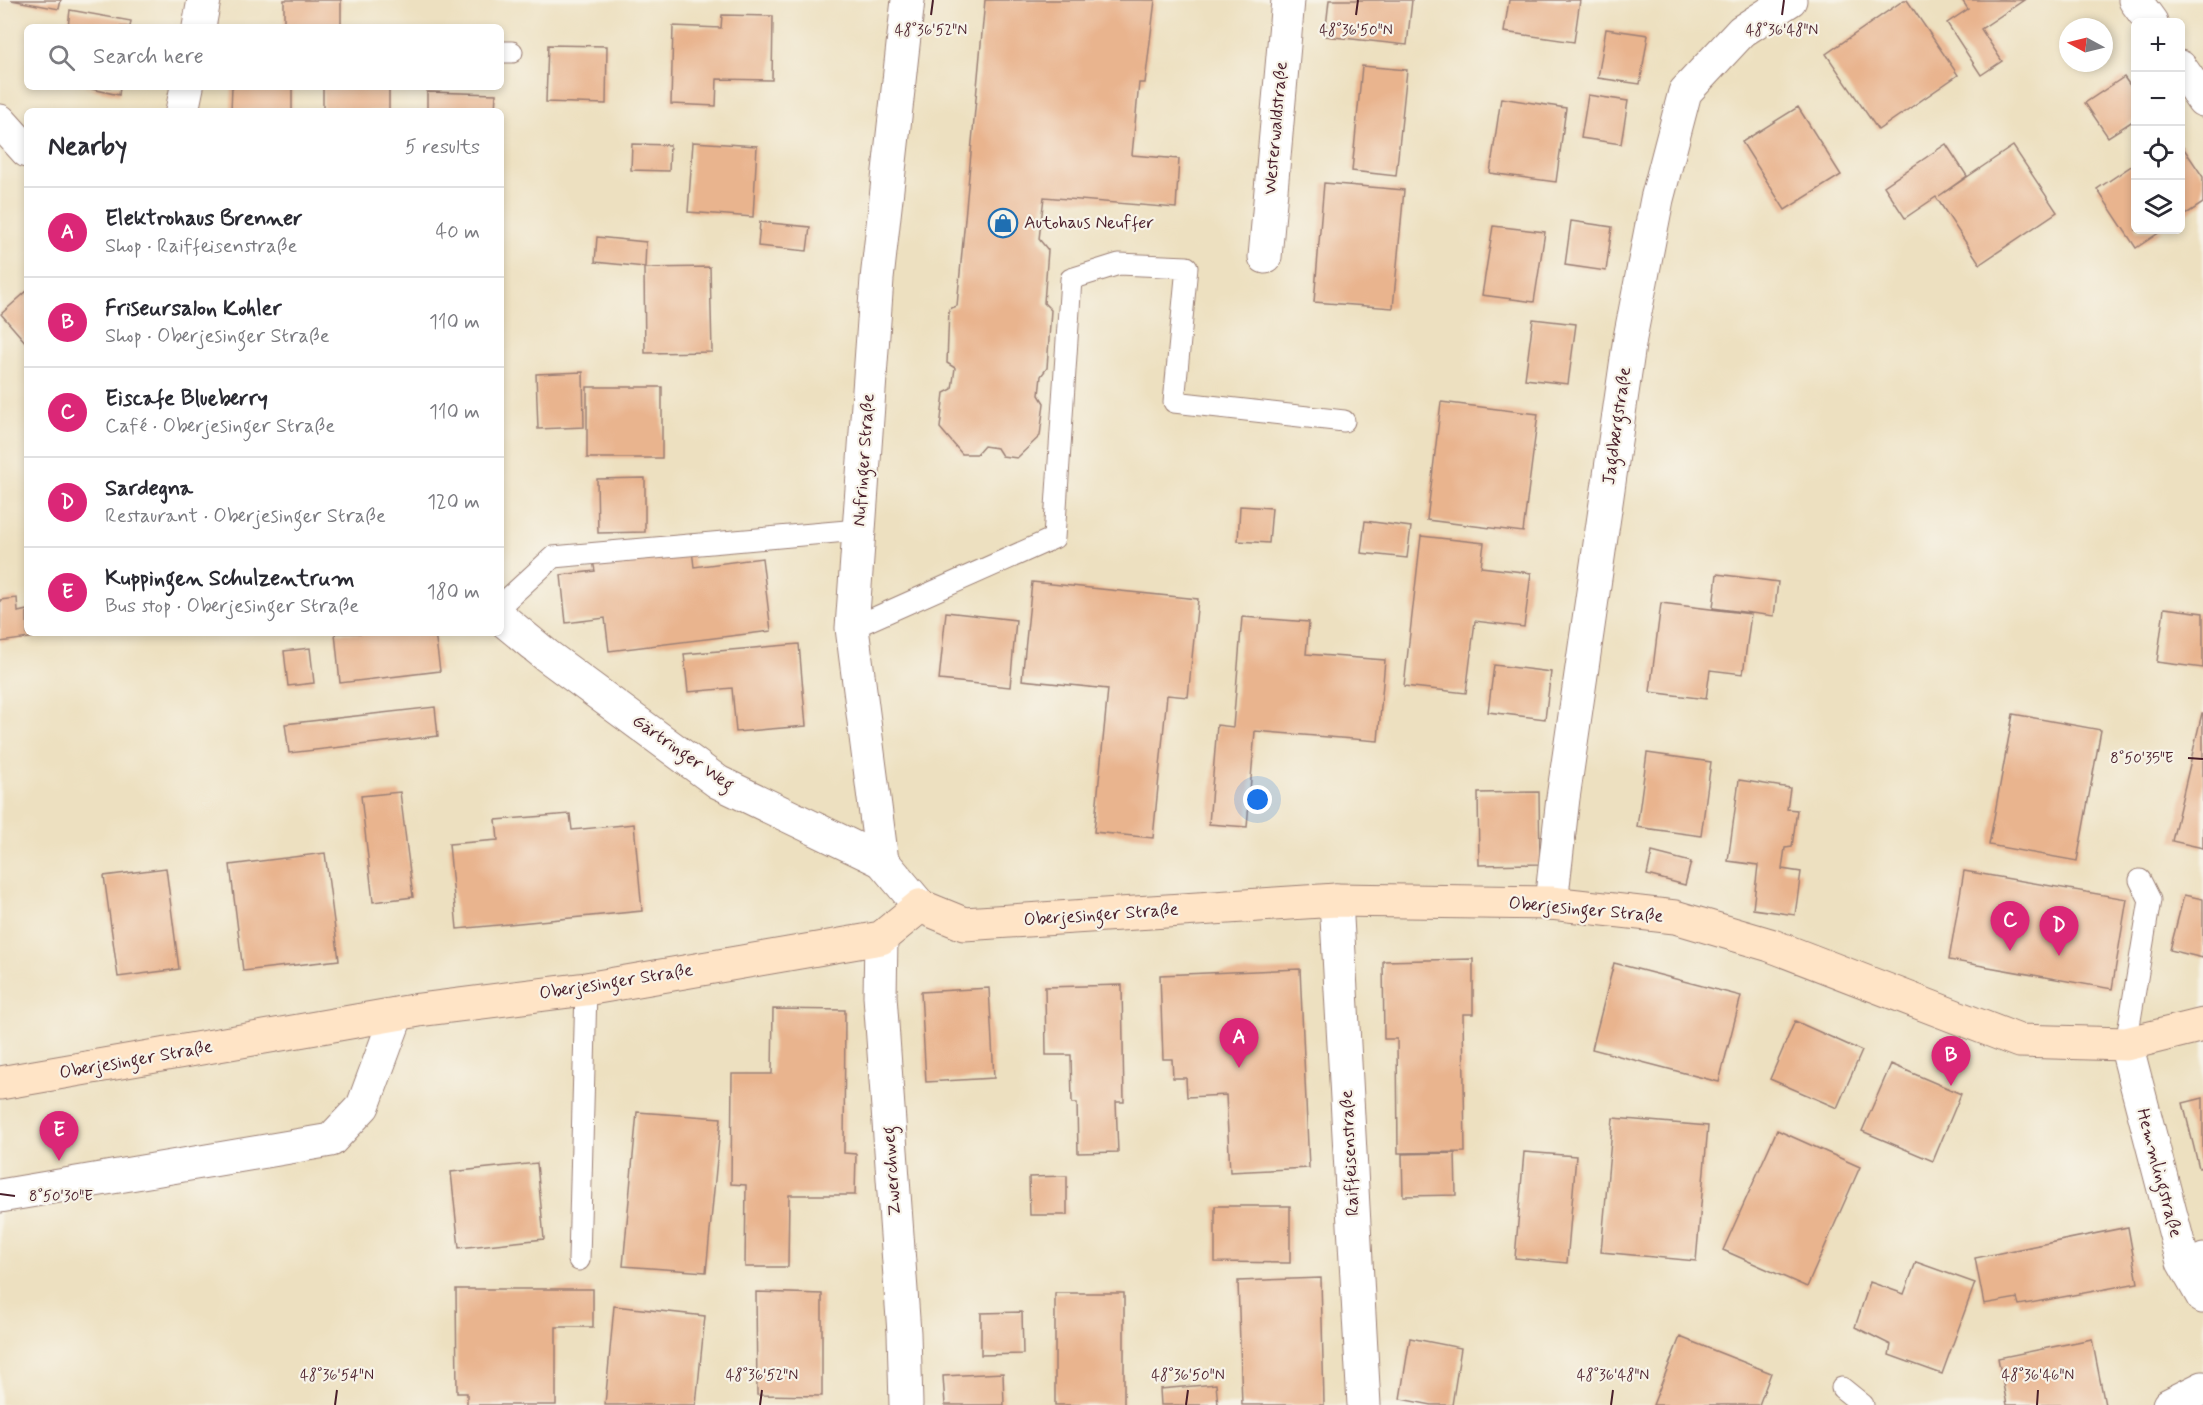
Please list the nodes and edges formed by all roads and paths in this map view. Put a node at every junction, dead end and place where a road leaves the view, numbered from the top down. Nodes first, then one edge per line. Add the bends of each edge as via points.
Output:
1 (204, 0) edge
2 (908, 0) edge
3 (1288, 0) edge
4 (1790, 0) edge
5 (2135, 0) edge
6 (2148, 18) edge
7 (200, 24) edge
8 (2184, 72) edge
9 (186, 90) edge
10 (2203, 100) edge
11 (183, 108) edge
12 (0, 121) edge
13 (24, 148) edge
14 (1265, 256) dead end
15 (1344, 421) dead end
16 (858, 530) junction
17 (504, 602) edge
18 (504, 620) edge
19 (852, 628) junction
20 (882, 861) junction
21 (2140, 880) dead end
22 (1336, 900) junction
23 (1551, 903) junction
24 (920, 906) junction
25 (881, 938) junction
26 (586, 989) junction
27 (397, 1014) junction
28 (2203, 1024) edge
29 (2126, 1044) junction
30 (0, 1083) edge
31 (0, 1196) edge
32 (2193, 1258) edge
33 (579, 1260) dead end
34 (2203, 1297) edge
35 (1842, 1388) dead end
36 (2203, 1388) edge
37 (906, 1405) edge
38 (1364, 1405) edge
39 (1863, 1405) edge
40 (2169, 1405) edge

1 - 7 street
2 - 16 street, Nufringer Straße via 878,279
3 - 14 street, Westerwaldstraße
4 - 23 street, Jagdbergstraße via 1742,31 1685,92 1657,199 1630,338
5 - 6 street
8 - 10 street
9 - 11 street
12 - 13 street
15 - 19 lane via 1174,402 1187,267 1119,264 1071,279 1054,538
16 - 17 lane via 553,557
16 - 19 street, Nufringer Straße
18 - 20 street, Gärtringer Weg via 718,782
19 - 20 street, Nufringer Straße
20 - 24 street
21 - 29 lane via 2150,900
22 - 23 main road, Oberjesinger Straße
22 - 24 main road, Oberjesinger Straße via 964,924
22 - 38 street, Raiffeisenstraße
23 - 29 main road, Oberjesinger Straße via 1675,917 1770,945 2019,1041
24 - 25 main road, Oberjesinger Straße
25 - 26 main road, Oberjesinger Straße
25 - 37 street, Zwerchweg via 880,996
26 - 27 main road, Oberjesinger Straße
26 - 33 lane
27 - 30 main road, Oberjesinger Straße
27 - 31 street via 363,1107 331,1140
28 - 29 main road, Oberjesinger Straße
29 - 32 street, Hemmlingstraße
32 - 34 street, Hemmlingstraße
35 - 39 lane
36 - 40 street

